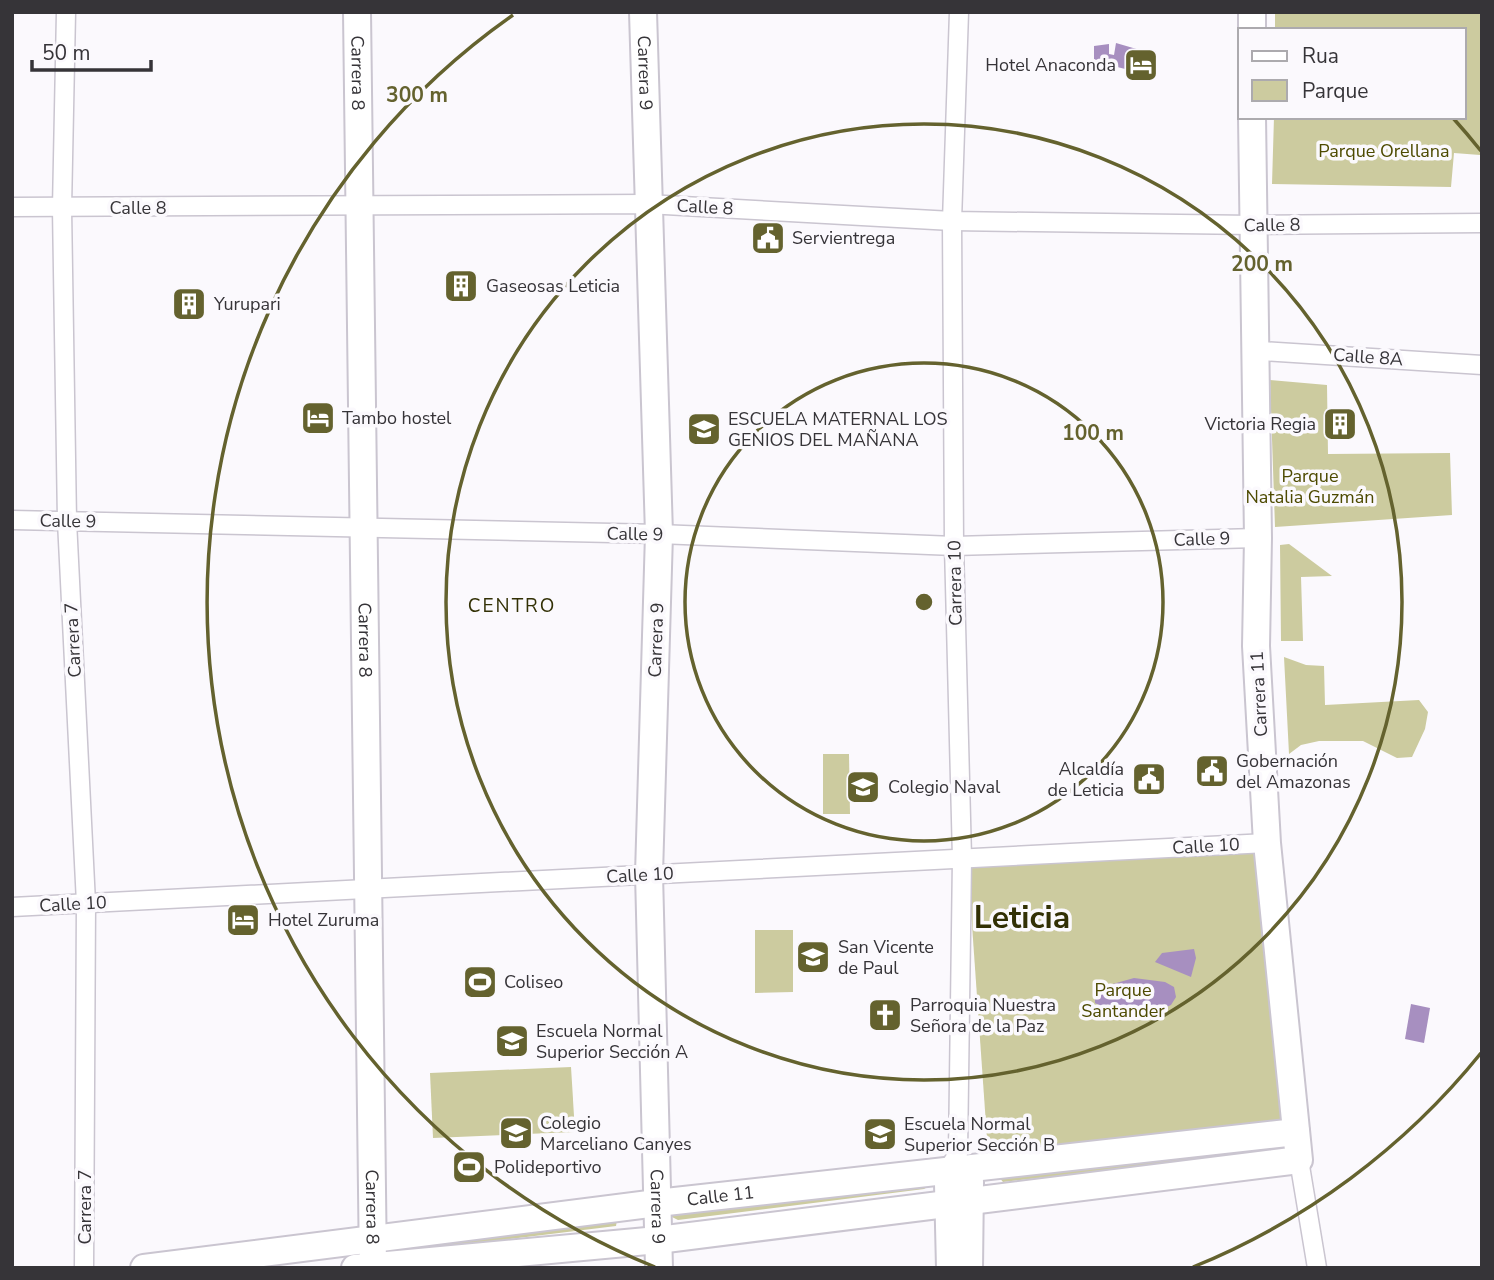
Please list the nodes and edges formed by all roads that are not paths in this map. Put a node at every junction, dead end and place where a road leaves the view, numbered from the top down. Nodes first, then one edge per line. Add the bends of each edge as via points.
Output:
1 (66, 12) edge
2 (358, 12) edge
3 (643, 12) edge
4 (959, 12) edge
5 (1252, 119) edge
6 (647, 204) junction
7 (12, 207) edge
8 (62, 208) junction
9 (360, 208) junction
10 (952, 221) junction
11 (1482, 223) edge
12 (1252, 225) junction
13 (1255, 346) junction
14 (1482, 365) edge
15 (12, 520) edge
16 (67, 521) junction
17 (365, 530) junction
18 (659, 534) junction
19 (1258, 538) junction
20 (954, 546) junction
21 (1267, 843) junction
22 (962, 858) junction
23 (649, 874) junction
24 (369, 888) junction
25 (86, 903) junction
26 (12, 907) edge
27 (1296, 1132) junction
28 (1299, 1160) junction
29 (958, 1165) junction
30 (959, 1200) junction
31 (657, 1203) junction
32 (374, 1239) junction
33 (658, 1240) junction
34 (367, 1267) edge
35 (85, 1268) edge
36 (144, 1268) edge
37 (659, 1268) edge
38 (950, 1268) edge
39 (969, 1268) edge
40 (1317, 1268) edge

1 - 8 street, Carrera 7
2 - 9 street, Carrera 8
3 - 6 street, Carrera 9
4 - 10 street, Carrera 10
5 - 12 street, Carrera 11
6 - 9 street, Calle 8
6 - 10 street, Calle 8
6 - 18 street, Carrera 9
7 - 8 street, Calle 8
8 - 9 street, Calle 8
8 - 16 street, Carrera 7
9 - 17 street, Carrera 8
10 - 12 street, Calle 8
10 - 20 street, Carrera 10
11 - 12 street, Calle 8
12 - 13 street, Carrera 11
13 - 14 street, Calle 8A via 1261,351
13 - 19 street, Carrera 11
15 - 16 street, Calle 9
16 - 17 street, Calle 9
16 - 25 street, Carrera 7
17 - 18 street, Calle 9
17 - 24 street, Carrera 8
18 - 20 street, Calle 9
18 - 23 street, Carrera 9
19 - 20 street, Calle 9
19 - 21 street, Carrera 11 via 1256,646
20 - 22 street, Carrera 10
21 - 22 street, Calle 10
21 - 27 street, Carrera 11
22 - 23 street, Calle 10
22 - 29 street, Carrera 10
23 - 24 street, Calle 10
23 - 31 street, Carrera 9
24 - 25 street, Calle 10
24 - 32 street, Carrera 8
25 - 26 street, Calle 10
25 - 35 street, Carrera 7
27 - 28 street, Carrera 11
27 - 29 street, Calle 11
28 - 30 street, Calle 11
28 - 40 street, Carrera 11
29 - 30 street, Carrera 10
29 - 31 street, Calle 11
30 - 33 street, Calle 11
30 - 38 street, Carrera 10
30 - 39 street, Carrera 10
31 - 32 street, Calle 11
31 - 33 street, Carrera 9
32 - 34 street, Carrera 8
32 - 36 street, Calle 11
33 - 34 street, Calle 11
33 - 37 street, Carrera 9

